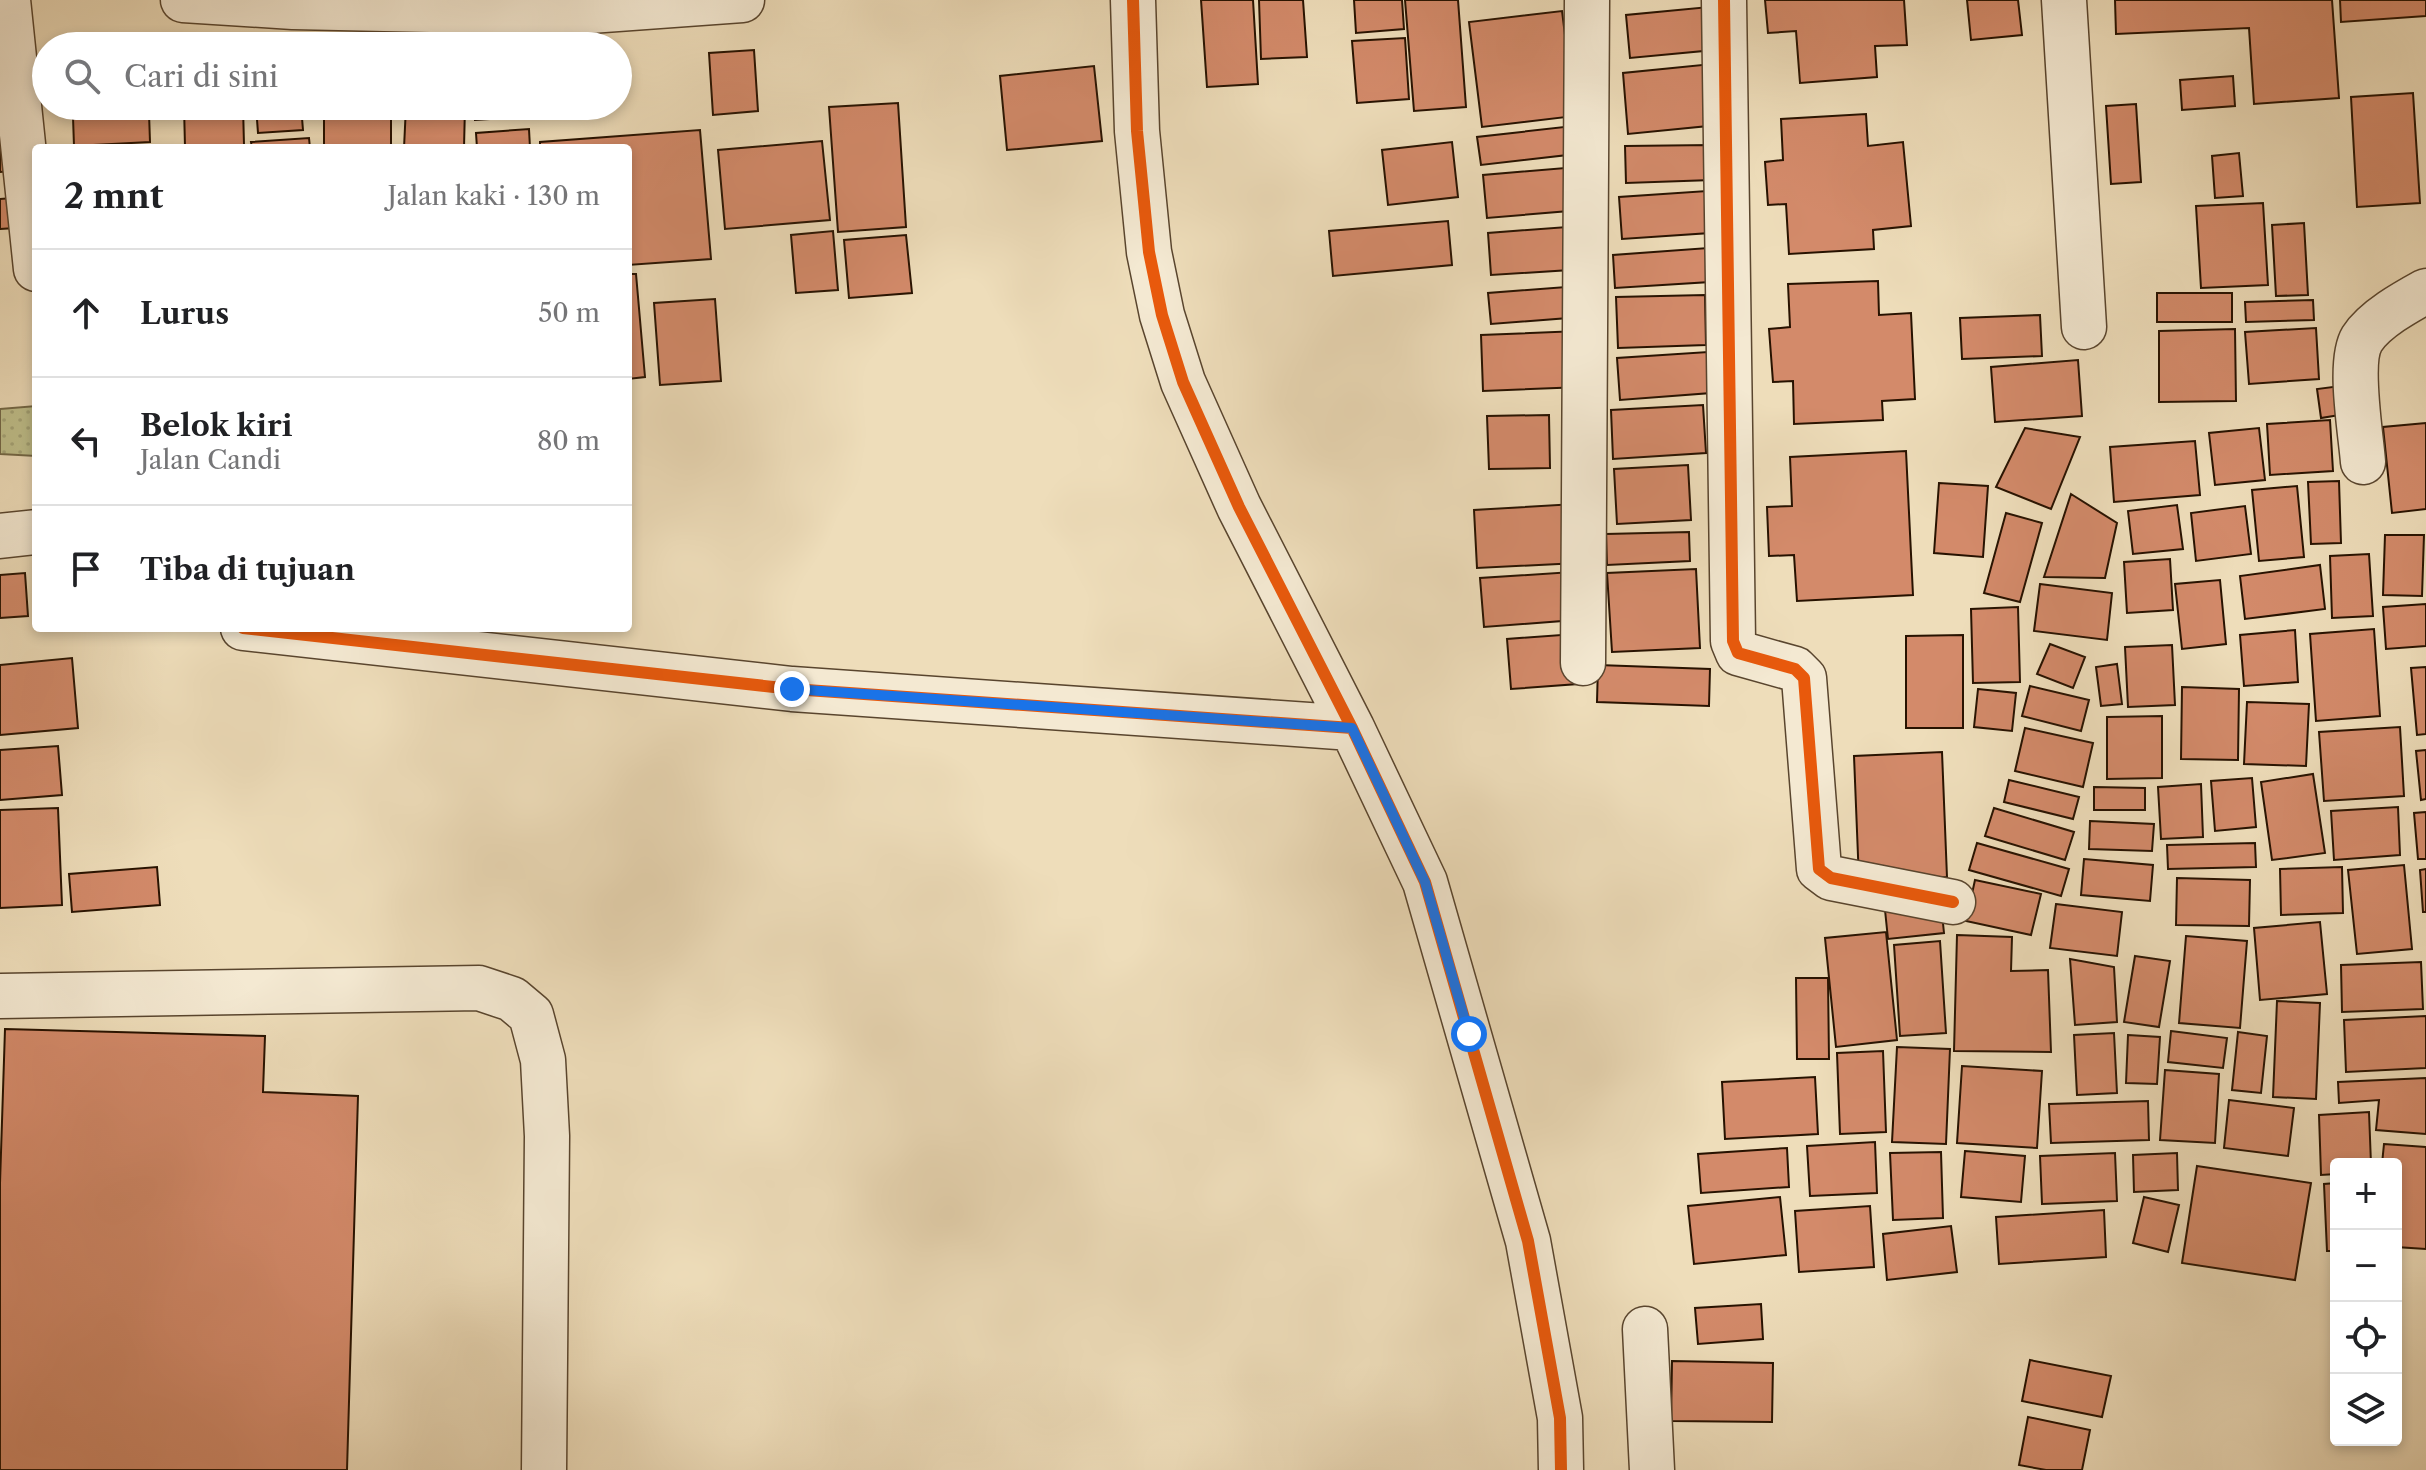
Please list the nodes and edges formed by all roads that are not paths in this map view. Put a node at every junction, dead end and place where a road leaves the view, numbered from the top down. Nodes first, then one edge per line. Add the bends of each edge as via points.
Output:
1 (8, 0) edge
2 (183, 0) edge
3 (742, 0) edge
4 (1133, 0) edge
5 (1587, 0) edge
6 (1724, 0) edge
7 (2064, 0) edge
8 (411, 5) edge
9 (32, 231) edge
10 (2426, 291) edge
11 (2084, 327) dead end
12 (2363, 462) dead end
13 (32, 532) edge
14 (0, 536) edge
15 (279, 632) edge
16 (1583, 663) dead end
17 (1352, 728) junction
18 (1953, 902) dead end
19 (0, 996) edge
20 (1645, 1329) dead end
21 (544, 1470) edge
22 (1561, 1470) edge
23 (1652, 1470) edge

1 - 9 street
2 - 8 street
3 - 8 street via 562,13
4 - 17 street via 1137,131 1149,252 1162,315 1183,382 1239,507
5 - 16 street
6 - 18 street via 1733,641 1738,653 1795,669 1804,678 1819,869 1831,878
7 - 11 street
10 - 12 street via 2361,341 2356,367
13 - 14 street
15 - 17 street via 792,689
17 - 22 street via 1425,882 1528,1241 1560,1418
19 - 21 street via 479,988 512,999 531,1015 543,1060 547,1136
20 - 23 street

